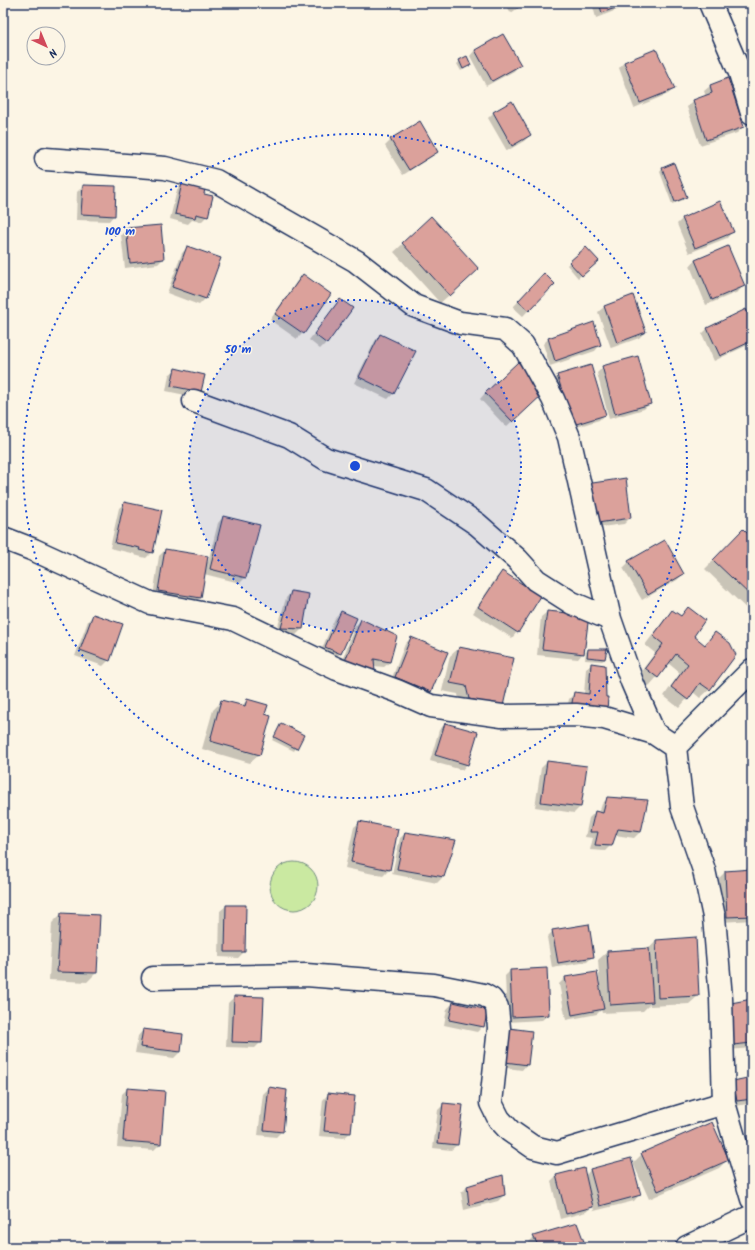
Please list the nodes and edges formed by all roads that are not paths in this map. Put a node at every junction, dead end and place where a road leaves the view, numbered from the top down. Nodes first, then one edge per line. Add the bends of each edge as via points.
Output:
1 (710, 3) edge
2 (752, 113) edge
3 (46, 159) dead end
4 (194, 402) dead end
5 (3, 538) edge
6 (610, 619) junction
7 (752, 670) edge
8 (654, 733) junction
9 (675, 747) junction
10 (153, 978) dead end
11 (724, 1103) junction
12 (752, 1199) edge
13 (752, 1216) edge
14 (687, 1247) edge

1 - 2 street via 740,73
3 - 6 street via 165,168 216,181 356,261 414,306 460,323 505,329 523,345 553,399 569,437
4 - 6 street via 289,436 326,459 426,490 477,524 517,559 536,580 572,603
5 - 8 street via 150,603 233,619 337,669 431,706 502,716 576,715 604,718
6 - 8 street via 632,682
7 - 9 street
8 - 9 street
9 - 11 street via 682,807 704,870 714,917 721,998
10 - 11 street via 306,975 434,986 484,995 497,1007 499,1028 491,1103 510,1131 533,1147 557,1153
11 - 12 street
13 - 14 street

